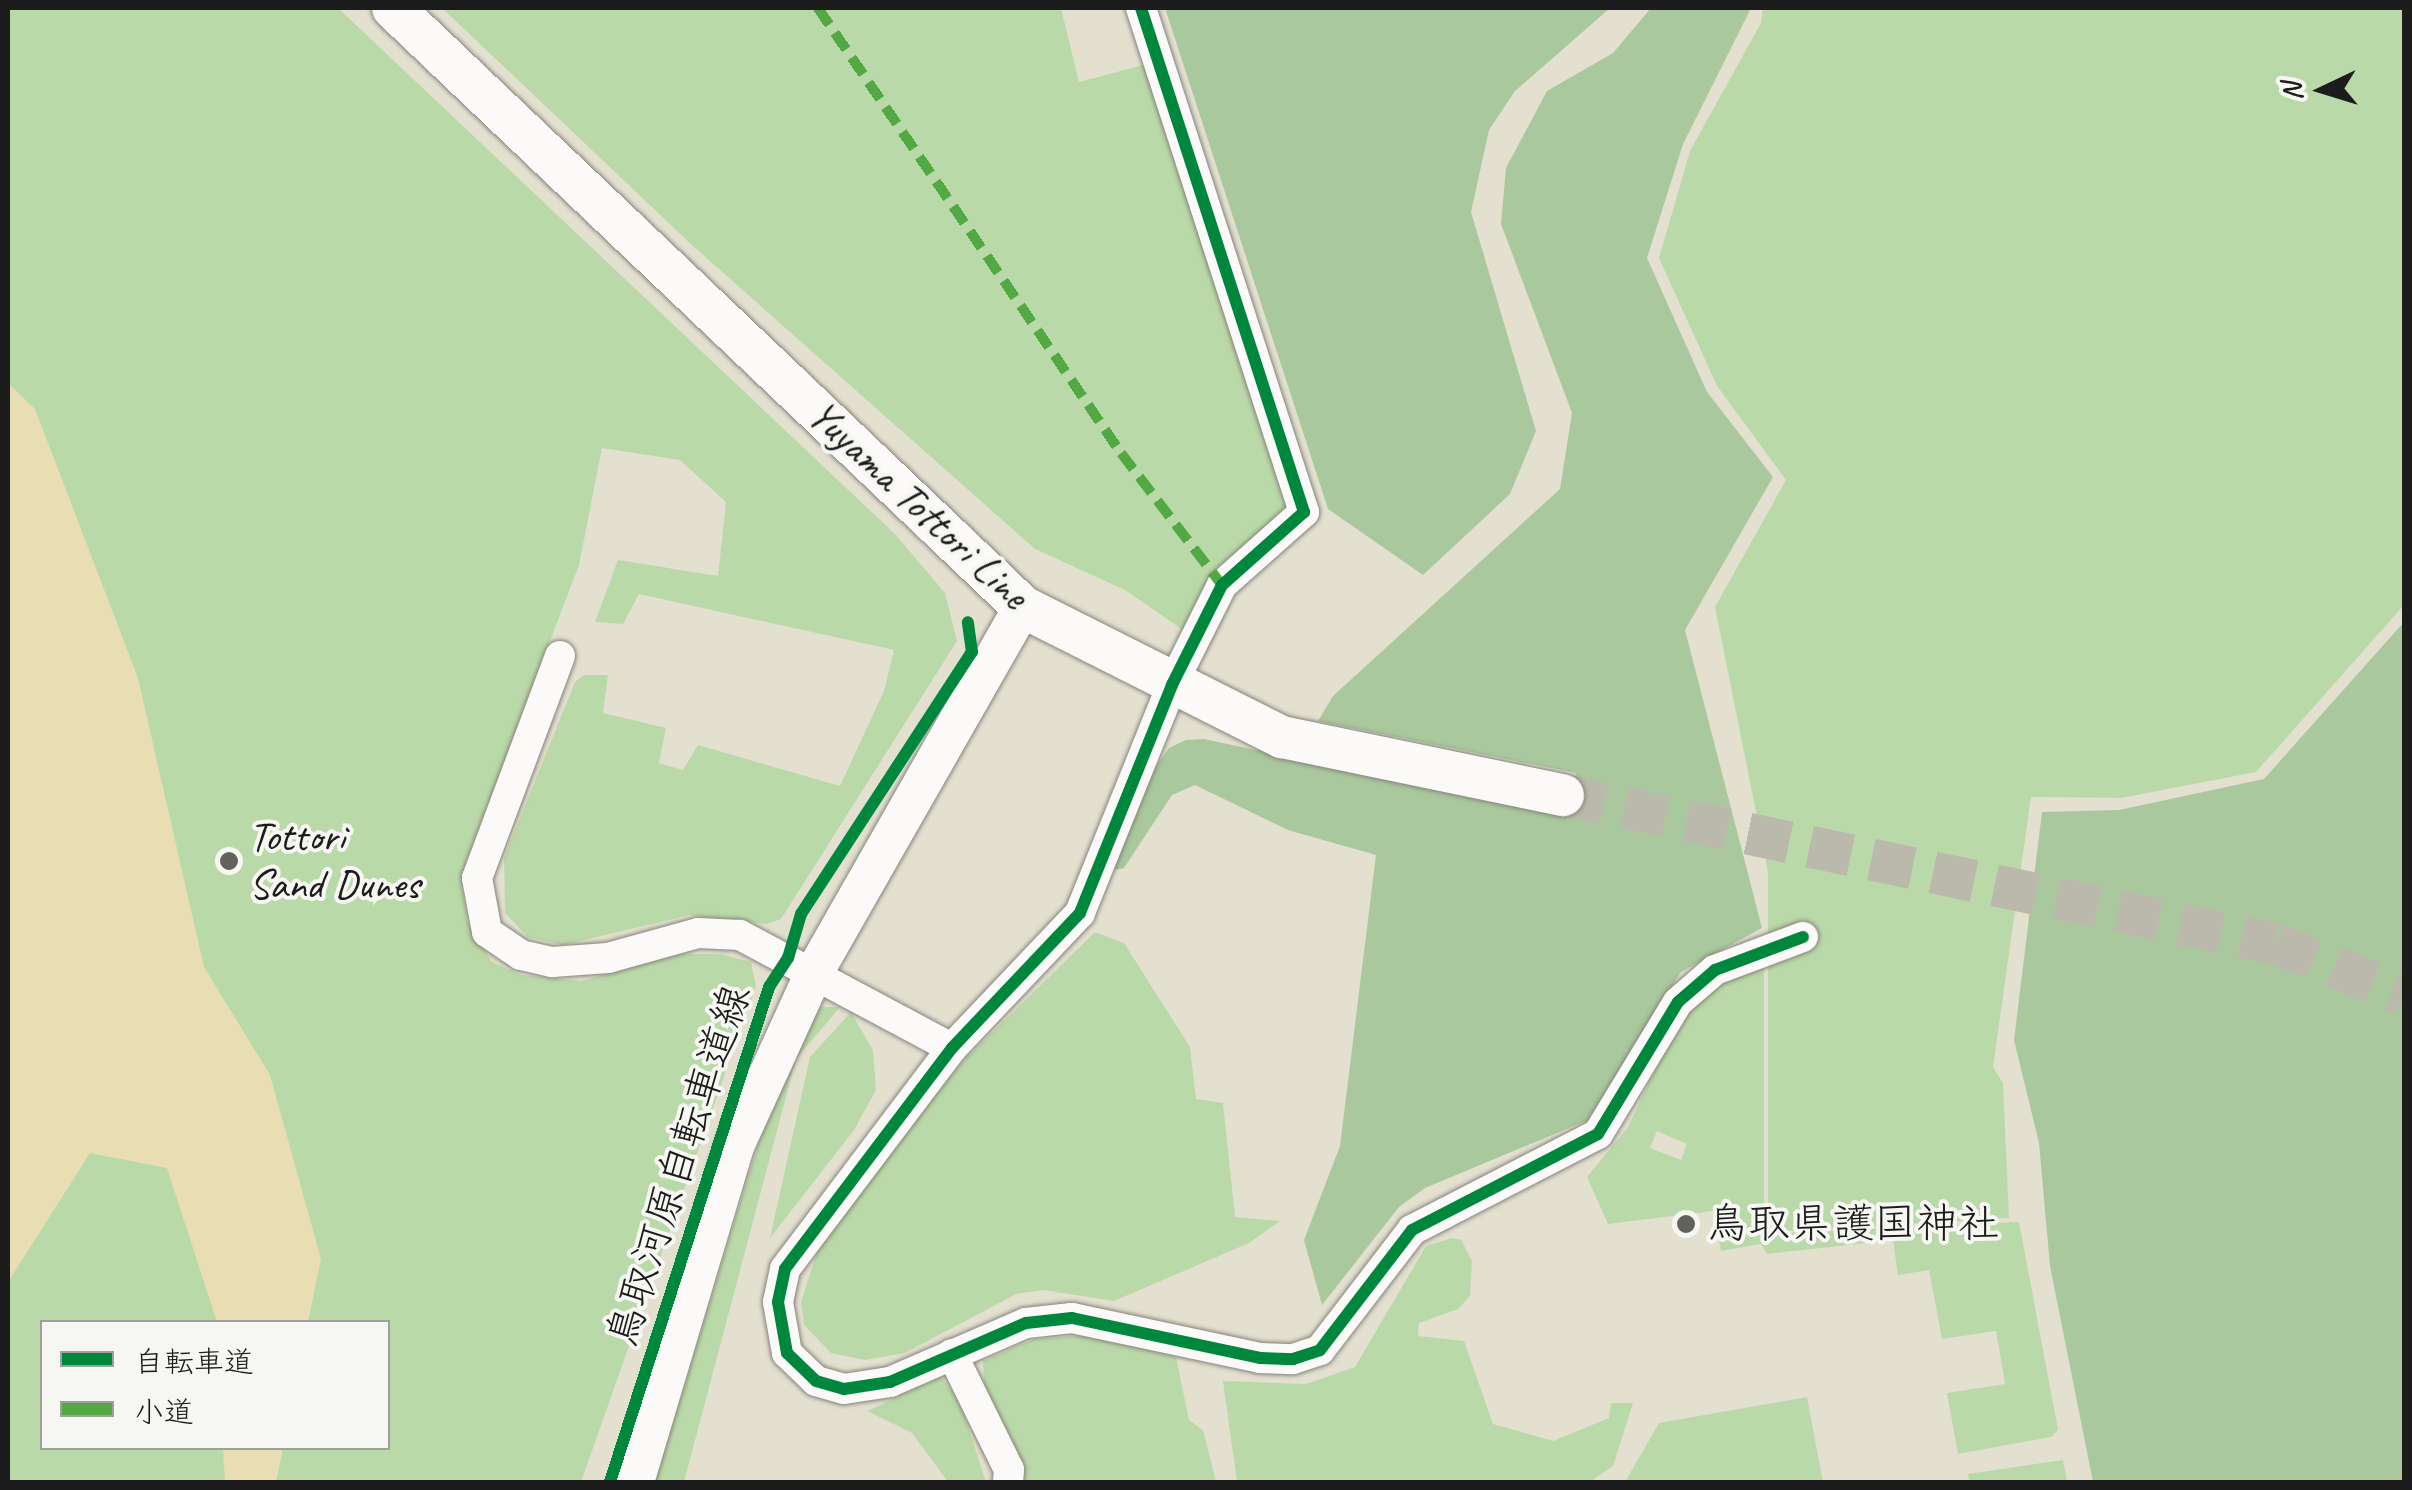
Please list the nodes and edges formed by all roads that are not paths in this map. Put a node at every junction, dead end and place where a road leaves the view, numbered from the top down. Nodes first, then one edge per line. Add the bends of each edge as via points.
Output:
1 (393, 8) edge
2 (1141, 8) edge
3 (1022, 607) junction
4 (560, 656) dead end
5 (1172, 685) junction
6 (1563, 795) tunnel mouth
7 (1803, 937) dead end
8 (815, 971) junction
9 (952, 1048) junction
10 (952, 1354) junction
11 (635, 1482) edge
12 (1008, 1482) edge

1 - 3 main road, Yuyama Tottori Line
2 - 5 street via 1304,512 1222,585
3 - 5 main road, Yuyama Tottori Line
3 - 8 street
4 - 8 street via 477,878 487,932 521,955 552,962 608,958 698,933 728,933
5 - 6 main road, Yuyama Tottori Line via 1282,737
5 - 9 street via 1080,913
7 - 10 street via 1714,970 1678,1002 1598,1134 1412,1230 1320,1350 1293,1359 1260,1358 1072,1318 1026,1323
8 - 9 street
8 - 11 street via 736,1144
9 - 10 street via 786,1269 778,1302 787,1353 816,1381 844,1389 870,1386
10 - 12 street via 1009,1470

